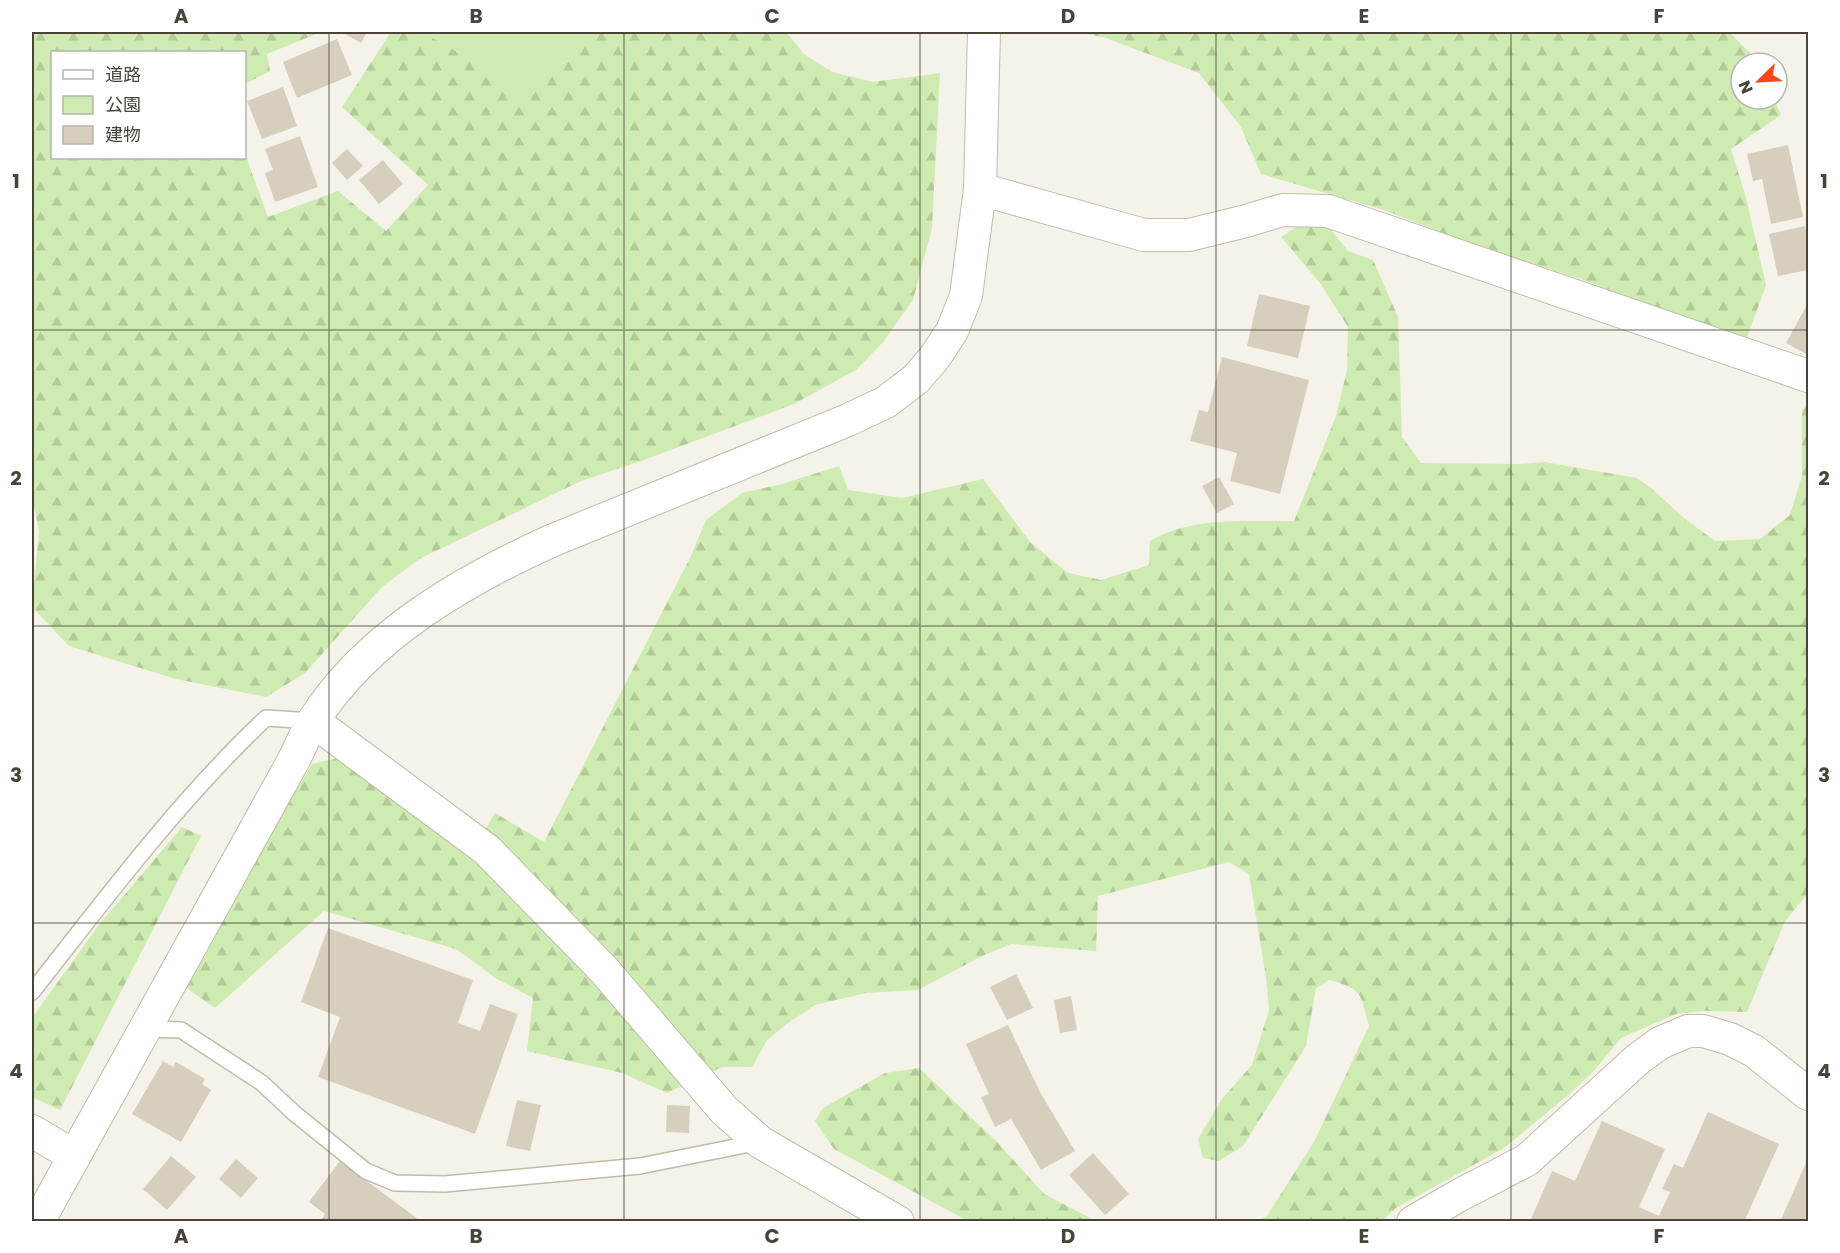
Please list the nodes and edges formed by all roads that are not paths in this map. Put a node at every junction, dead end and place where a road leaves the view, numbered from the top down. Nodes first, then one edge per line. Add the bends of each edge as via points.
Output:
1 (984, 32) edge
2 (980, 189) junction
3 (1809, 376) edge
4 (313, 721) junction
5 (32, 992) edge
6 (145, 1029) junction
7 (1809, 1094) edge
8 (32, 1131) edge
9 (760, 1142) junction
10 (74, 1156) junction
11 (38, 1221) edge
12 (898, 1221) edge
13 (1413, 1221) edge

1 - 2 street
2 - 3 street via 1144,235 1188,235 1283,210 1328,212
2 - 4 street via 966,296 952,331 916,378 886,402 505,562 415,616 350,672
4 - 5 lane via 266,718 230,752 136,860
4 - 6 street
4 - 9 street via 487,850 604,970 724,1110
6 - 9 lane via 181,1030 262,1083 366,1171 395,1183 445,1184 640,1166
6 - 10 street
7 - 13 street via 1754,1051 1730,1039 1688,1031 1660,1043 1638,1059 1527,1160
8 - 10 street
9 - 12 street
10 - 11 street

